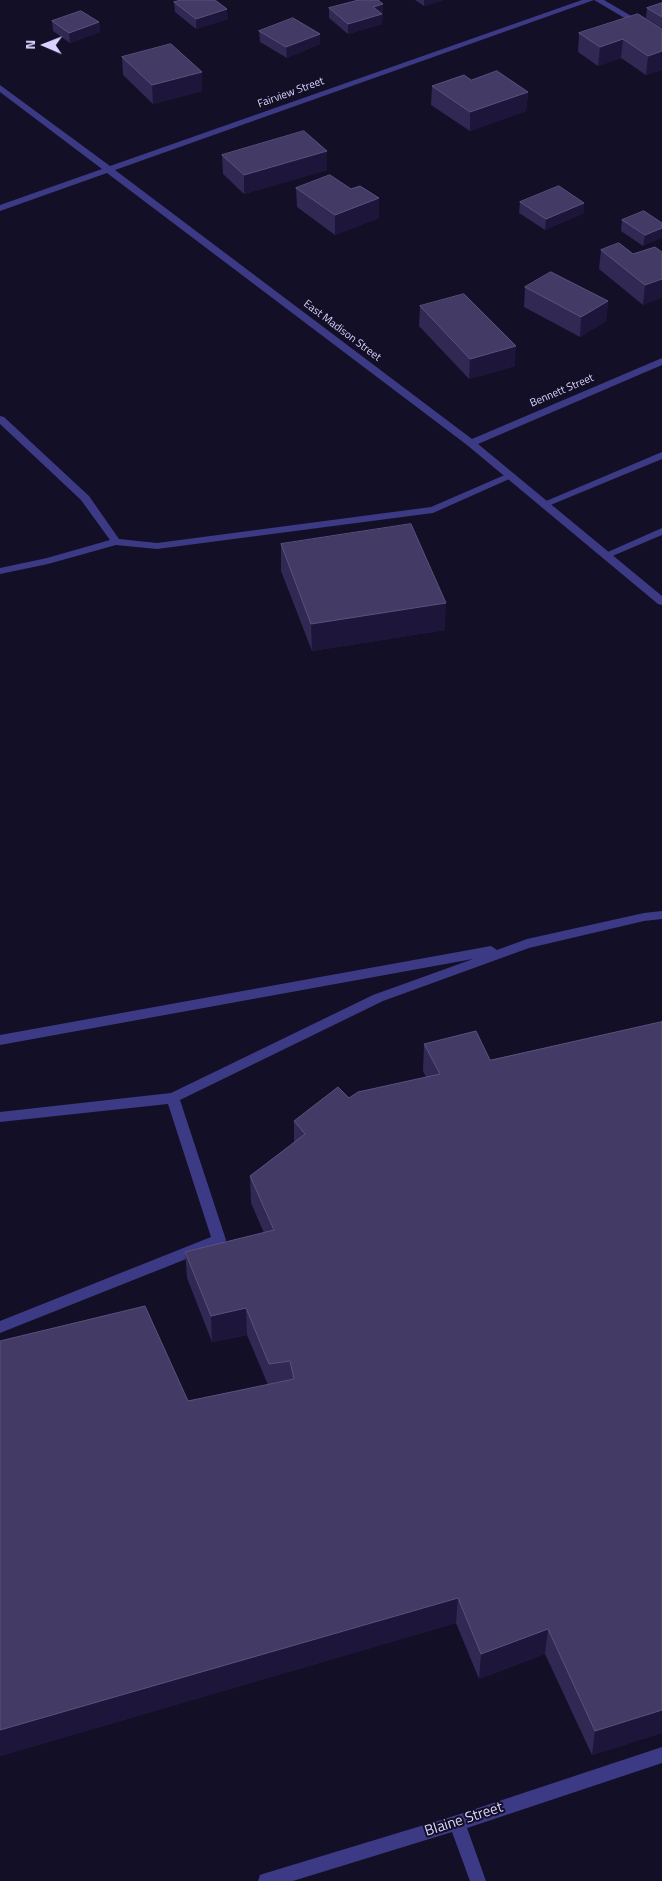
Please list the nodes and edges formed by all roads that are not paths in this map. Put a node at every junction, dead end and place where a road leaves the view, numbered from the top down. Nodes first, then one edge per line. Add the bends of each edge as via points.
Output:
1 (590, 0) edge
2 (598, 0) edge
3 (662, 38) edge
4 (0, 88) edge
5 (107, 170) junction
6 (0, 208) edge
7 (662, 361) edge
8 (0, 419) edge
9 (471, 443) junction
10 (662, 455) edge
11 (511, 476) junction
12 (544, 504) junction
13 (662, 531) edge
14 (116, 542) junction
15 (606, 555) junction
16 (0, 571) edge
17 (662, 602) edge
18 (662, 915) edge
19 (528, 944) junction
20 (0, 1040) edge
21 (173, 1098) junction
22 (0, 1116) edge
23 (0, 1327) edge
24 (662, 1755) edge
25 (457, 1823) junction
26 (266, 1881) edge
27 (478, 1881) edge

1 - 5 street, Fairview Street
2 - 3 street
4 - 5 street, East Madison Street
5 - 6 street, Fairview Street
5 - 9 street, East Madison Street
7 - 9 street, Bennett Street
8 - 14 street via 85,498
9 - 11 street, East Madison Street
10 - 12 street
11 - 12 street, East Madison Street
11 - 14 street via 433,510 157,546
12 - 15 street, East Madison Street
13 - 15 street
14 - 16 street
15 - 17 street, East Madison Street
18 - 19 street
19 - 20 street
19 - 21 street via 378,998
21 - 22 street
21 - 23 street via 219,1240
24 - 25 street, Blaine Street
25 - 26 street, Blaine Street
25 - 27 street

